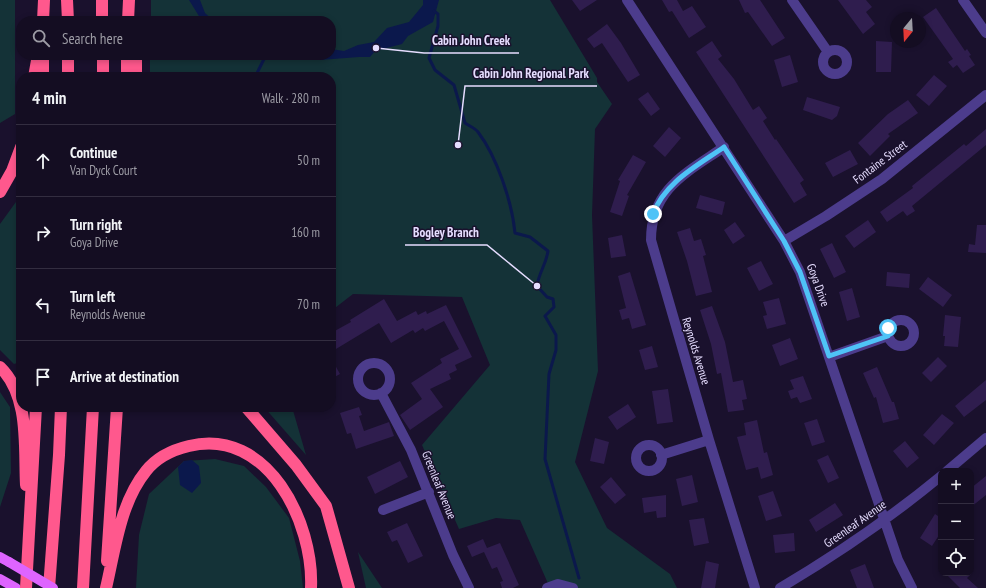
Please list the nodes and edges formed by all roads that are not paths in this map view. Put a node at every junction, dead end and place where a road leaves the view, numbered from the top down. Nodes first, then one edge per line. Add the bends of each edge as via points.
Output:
1 (44, 0) edge
2 (67, 0) edge
3 (102, 0) edge
4 (129, 0) edge
5 (628, 0) edge
6 (792, 0) edge
7 (963, 0) edge
8 (43, 16) edge
9 (68, 16) edge
10 (102, 16) edge
11 (129, 16) edge
12 (986, 33) edge
13 (828, 52) dead end
14 (37, 60) edge
15 (43, 60) edge
16 (68, 60) edge
17 (103, 60) edge
18 (127, 60) edge
19 (136, 60) edge
20 (35, 72) edge
21 (43, 72) edge
22 (68, 72) edge
23 (103, 72) edge
24 (127, 72) edge
25 (136, 72) edge
26 (986, 95) edge
27 (724, 147) junction
28 (16, 160) edge
29 (0, 192) edge
30 (784, 241) junction
31 (888, 336) dead end
32 (829, 356) junction
33 (0, 367) edge
34 (16, 393) edge
35 (381, 393) dead end
36 (20, 412) edge
37 (36, 412) edge
38 (61, 412) edge
39 (92, 412) edge
40 (117, 412) edge
41 (250, 412) edge
42 (986, 438) edge
43 (709, 440) junction
44 (661, 454) dead end
45 (951, 468) edge
46 (938, 478) edge
47 (429, 492) junction
48 (383, 510) dead end
49 (885, 520) junction
50 (29, 541) junction
51 (4, 560) edge
52 (2, 580) edge
53 (16, 588) edge
54 (26, 588) edge
55 (49, 588) edge
56 (53, 588) edge
57 (83, 588) edge
58 (106, 588) edge
59 (311, 588) edge
60 (349, 588) edge
61 (469, 588) edge
62 (546, 588) edge
63 (573, 588) edge
64 (755, 588) edge
65 (780, 588) edge
66 (912, 588) edge

1 - 8 highway
2 - 9 highway
3 - 10 highway
4 - 11 highway
5 - 27 street, Goya Drive
6 - 13 street
7 - 12 street
14 - 20 highway
15 - 21 highway
16 - 22 highway
17 - 23 highway
18 - 24 highway
19 - 25 highway
26 - 30 street, Fontaine Street via 882,179
27 - 30 street, Goya Drive
27 - 43 street, Reynolds Avenue via 670,186 656,207 651,230 653,251
28 - 29 highway
30 - 32 street, Goya Drive via 800,272
31 - 32 street
32 - 49 street, Goya Drive
33 - 34 highway via 14,385
35 - 47 street, Greenleaf Avenue via 411,450
36 - 50 highway via 24,427
37 - 50 highway
38 - 55 highway
39 - 57 highway
40 - 58 highway
41 - 60 highway via 296,465 326,506
42 - 45 street
43 - 44 street
43 - 64 street, Reynolds Avenue
46 - 49 street, Greenleaf Avenue
47 - 48 street
47 - 61 street, Greenleaf Avenue via 453,555
49 - 65 street, Greenleaf Avenue via 818,566
49 - 66 street, Goya Drive via 898,560
50 - 54 highway
51 - 56 main road, bridge
52 - 53 main road
58 - 59 highway via 127,509 135,487 146,470 177,448 213,443 236,449 255,459 271,473 287,494 300,519 307,541 312,570
62 - 63 street via 558,584

